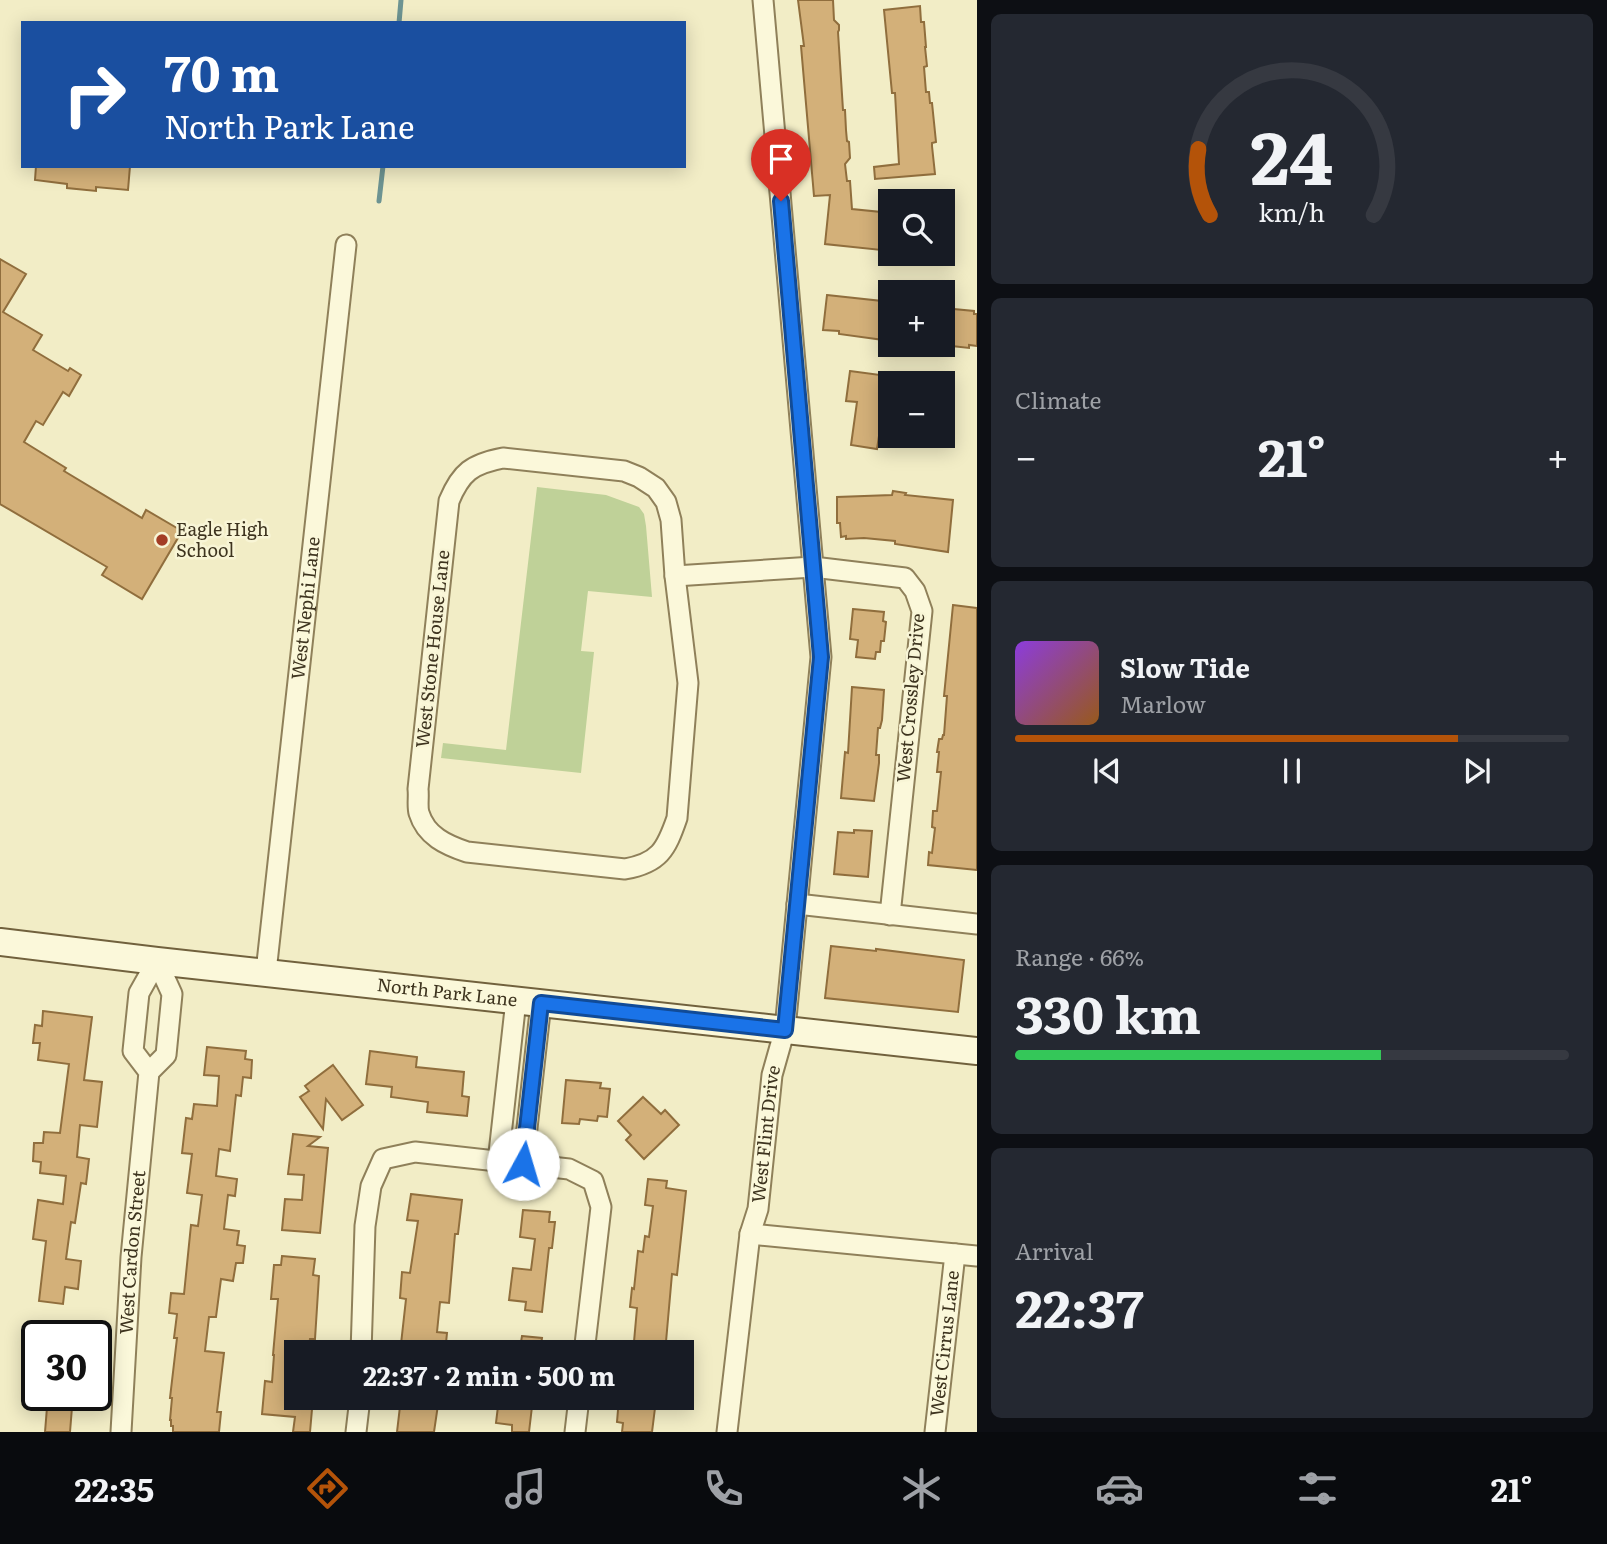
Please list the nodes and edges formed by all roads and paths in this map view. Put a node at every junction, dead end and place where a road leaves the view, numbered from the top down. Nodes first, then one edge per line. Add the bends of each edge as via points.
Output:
1 (764, 0) edge
2 (346, 245) dead end
3 (813, 567) junction
4 (675, 576) junction
5 (797, 904) junction
6 (890, 915) junction
7 (977, 923) edge
8 (0, 942) edge
9 (157, 961) junction
10 (266, 972) junction
11 (528, 1001) junction
12 (785, 1030) junction
13 (977, 1051) edge
14 (149, 1072) junction
15 (498, 1161) junction
16 (523, 1164) junction
17 (750, 1234) junction
18 (955, 1254) junction
19 (977, 1256) edge
20 (361, 1340) edge
21 (586, 1340) edge
22 (359, 1410) edge
23 (578, 1410) edge
24 (121, 1432) edge
25 (356, 1432) edge
26 (575, 1432) edge
27 (727, 1432) edge
28 (935, 1432) edge

1 - 3 street, West Flint Drive
2 - 10 street, West Nephi Lane
3 - 4 street
3 - 5 street, West Flint Drive via 821,657
3 - 6 street, West Crossley Drive via 905,578 922,611
4 - 4 street, West Stone House Lane via 688,683 677,818 659,856 625,869 467,852 446,845 429,832 419,812 418,789 447,515 457,482 485,461 503,458 624,471 639,477 666,502
5 - 6 street
5 - 12 street, West Flint Drive
6 - 7 street
8 - 9 street, North Park Lane
9 - 10 street, North Park Lane
9 - 14 street via 139,993 133,1051
9 - 14 street, West Cardon Street via 172,994 166,1055
10 - 11 street, North Park Lane
11 - 12 street, North Park Lane
11 - 15 street
11 - 16 street
12 - 13 street, North Park Lane
12 - 17 street, West Flint Drive via 772,1075 758,1209
14 - 24 street, West Cardon Street via 131,1257
15 - 16 street
15 - 20 street via 415,1152 383,1159 371,1186 365,1226
16 - 21 street via 569,1170 593,1181 601,1207
17 - 18 street
17 - 27 street, West Flint Drive
18 - 19 street
18 - 28 street, West Cirrus Lane
22 - 25 street
23 - 26 street

